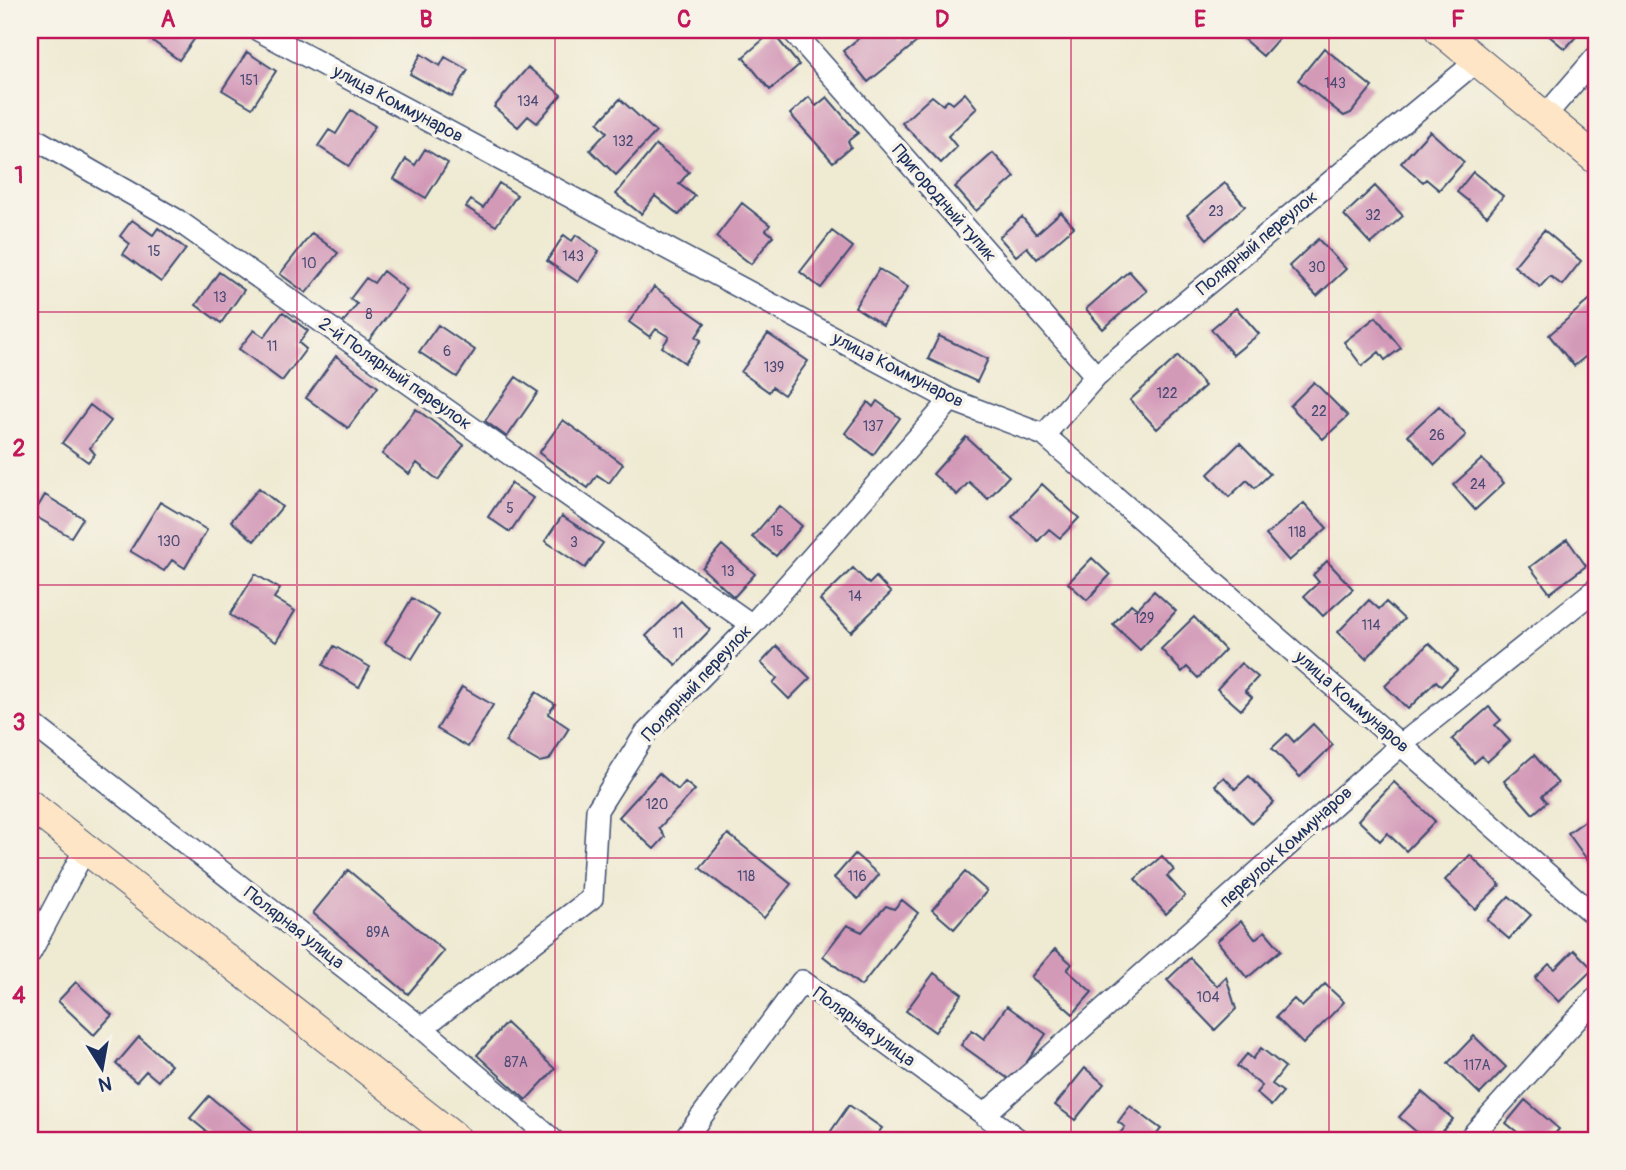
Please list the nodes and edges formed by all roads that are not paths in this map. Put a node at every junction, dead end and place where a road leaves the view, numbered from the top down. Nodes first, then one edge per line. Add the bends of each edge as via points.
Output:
1 (258, 30) edge
2 (792, 30) edge
3 (1440, 30) edge
4 (1596, 57) edge
5 (1478, 60) junction
6 (1545, 116) junction
7 (30, 136) edge
8 (1596, 159) edge
9 (1096, 376) junction
10 (951, 400) junction
11 (1044, 435) junction
12 (1596, 589) edge
13 (752, 625) junction
14 (30, 722) edge
15 (1401, 745) junction
16 (30, 805) edge
17 (85, 849) junction
18 (1596, 918) edge
19 (30, 953) edge
20 (1596, 998) edge
21 (422, 1028) junction
22 (984, 1115) junction
23 (441, 1135) edge
24 (553, 1140) edge
25 (684, 1140) edge
26 (1018, 1140) edge
27 (1468, 1140) edge

1 - 10 street, улица Коммунаров
2 - 9 street, Пригородный тупик
3 - 5 street
4 - 6 street
5 - 6 street
5 - 9 street, Полярный переулок
6 - 8 street
7 - 13 street, 2-й Полярный переулок via 177,220
9 - 11 street, Полярный переулок
10 - 11 street, улица Коммунаров
10 - 13 street, Полярный переулок
11 - 15 street, улица Коммунаров
12 - 15 street, переулок Коммунаров
13 - 21 street, Полярный переулок via 645,734 597,810 592,898
14 - 21 street, Полярная улица
15 - 18 street, улица Коммунаров
15 - 22 street, переулок Коммунаров
16 - 17 street
17 - 19 street
17 - 23 street
20 - 27 street
21 - 24 street, Полярная улица
22 - 25 street, Полярная улица via 802,981
22 - 26 street, Полярная улица

